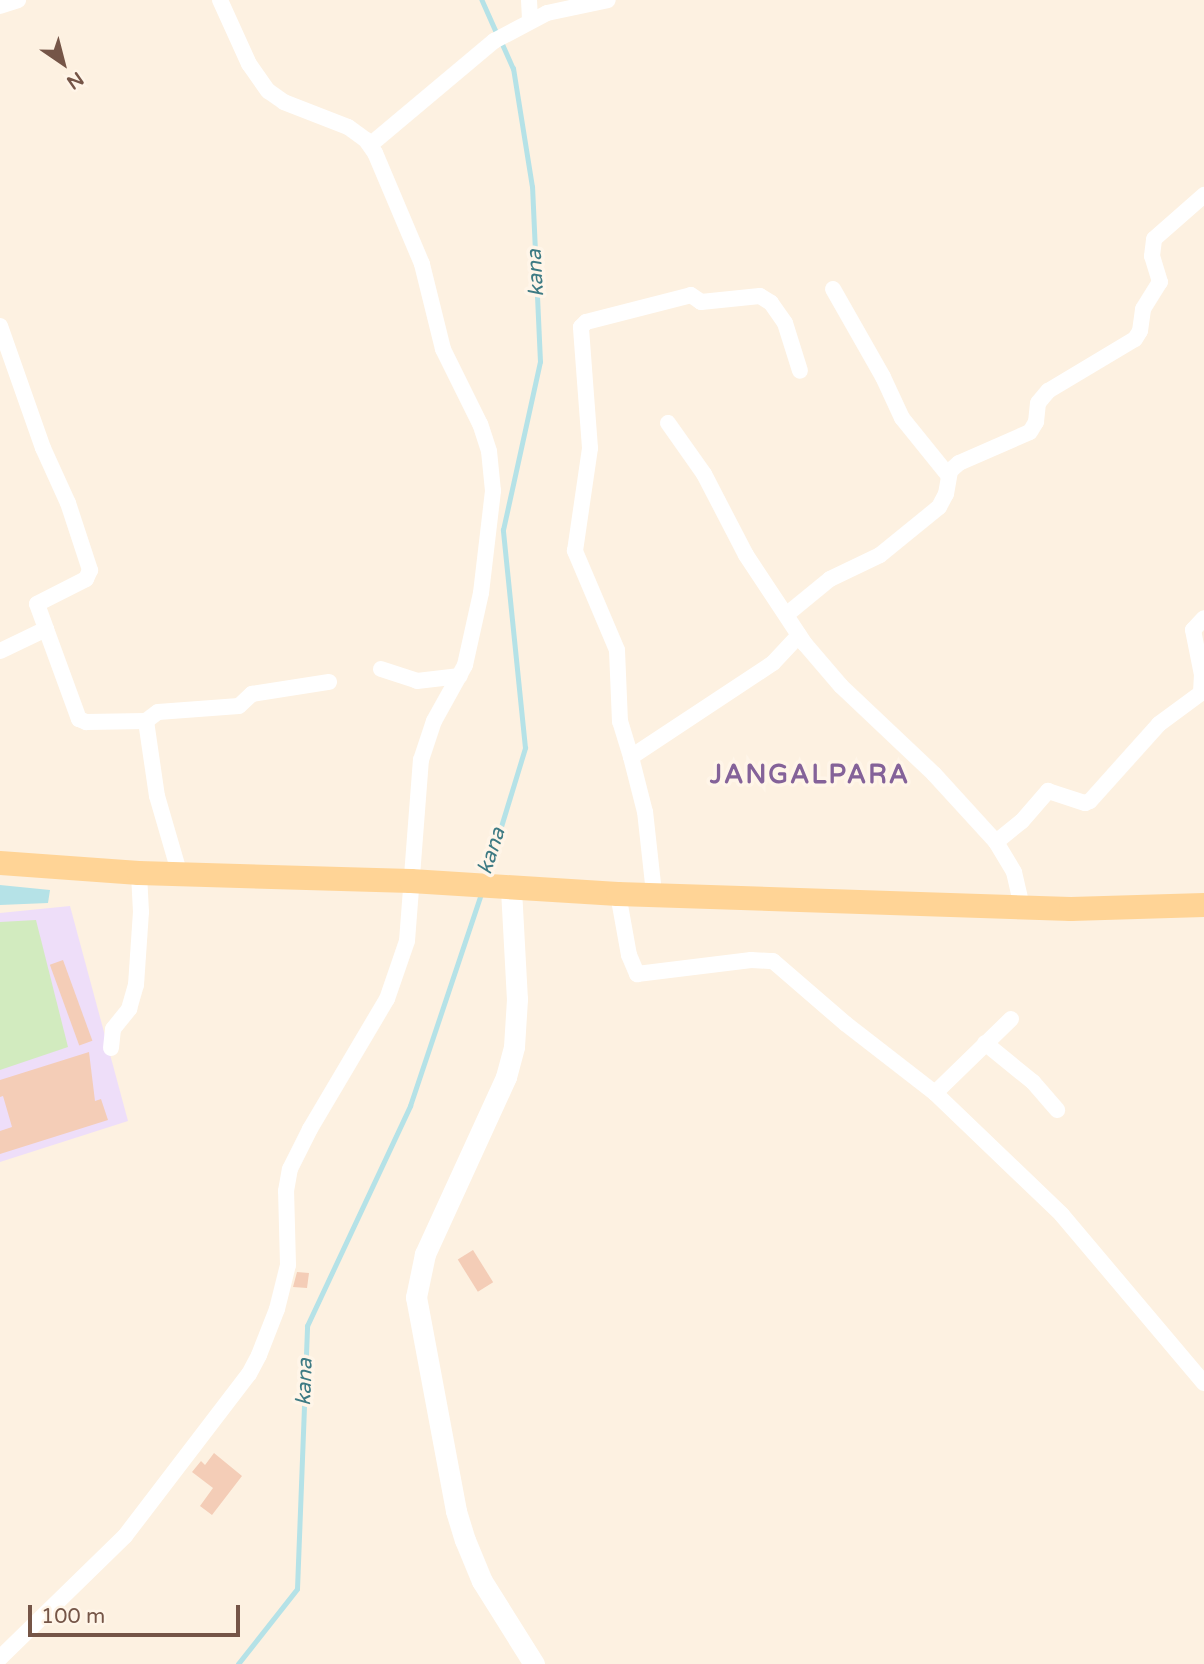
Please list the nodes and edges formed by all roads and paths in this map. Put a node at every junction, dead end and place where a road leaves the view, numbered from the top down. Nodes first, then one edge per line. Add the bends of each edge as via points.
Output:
1 (18, 0) edge
2 (220, 0) edge
3 (529, 0) edge
4 (608, 0) edge
5 (0, 6) edge
6 (525, 24) junction
7 (370, 145) junction
8 (1204, 195) edge
9 (832, 289) dead end
10 (0, 326) edge
11 (800, 371) dead end
12 (668, 423) dead end
13 (948, 475) junction
14 (786, 615) junction
15 (1204, 618) edge
16 (46, 629) junction
17 (799, 635) junction
18 (0, 651) edge
19 (381, 669) dead end
20 (460, 676) junction
21 (329, 682) dead end
22 (146, 721) junction
23 (631, 757) junction
24 (996, 842) junction
25 (0, 863) edge
26 (139, 873) junction
27 (180, 875) junction
28 (411, 881) junction
29 (503, 889) junction
30 (654, 893) junction
31 (618, 894) junction
32 (1204, 905) edge
33 (1022, 907) junction
34 (1011, 1019) dead end
35 (985, 1043) junction
36 (111, 1048) dead end
37 (935, 1093) junction
38 (1056, 1110) dead end
39 (1204, 1383) edge
40 (0, 1658) edge
41 (534, 1664) edge

1 - 5 street
2 - 7 street via 249,64 268,91 348,127
3 - 6 street
4 - 6 street via 547,13
6 - 7 street via 494,41
7 - 20 street via 422,264 443,349 480,424 490,458 492,504 481,593 470,651
8 - 13 street via 1154,239 1152,256 1160,282 1143,309 1137,336 1044,395 1030,432 966,458
9 - 13 street via 902,418
10 - 16 street via 91,574 37,604
11 - 23 street via 785,323 760,296 701,302 691,295 581,327 590,448 575,551 617,650 620,722
12 - 14 street via 704,474 746,555
13 - 14 street via 939,507 880,555 830,579
14 - 17 street
15 - 24 street via 1193,630 1201,693 1159,724 1090,801 1048,791
16 - 18 street
16 - 22 street via 79,719
17 - 23 street via 772,663
17 - 24 street via 841,686 934,774
19 - 20 street via 418,681
20 - 28 street via 434,721 421,761
21 - 22 street via 252,694 239,706 158,712
22 - 27 street via 157,796
23 - 30 street via 645,812
24 - 33 street via 1014,872
25 - 26 main road
26 - 27 main road
26 - 36 street via 136,985 129,1009 113,1029
27 - 28 main road
28 - 29 main road
28 - 40 street via 411,926 391,991 290,1170 285,1279 254,1366 125,1536
29 - 31 main road
29 - 41 street via 517,999 514,1047 506,1077 425,1254 416,1297 465,1540 482,1581
30 - 31 main road
30 - 33 main road
31 - 37 street via 637,974 773,961
32 - 33 main road
34 - 35 street
35 - 37 street
35 - 38 street via 1033,1082
37 - 39 street via 1062,1215

